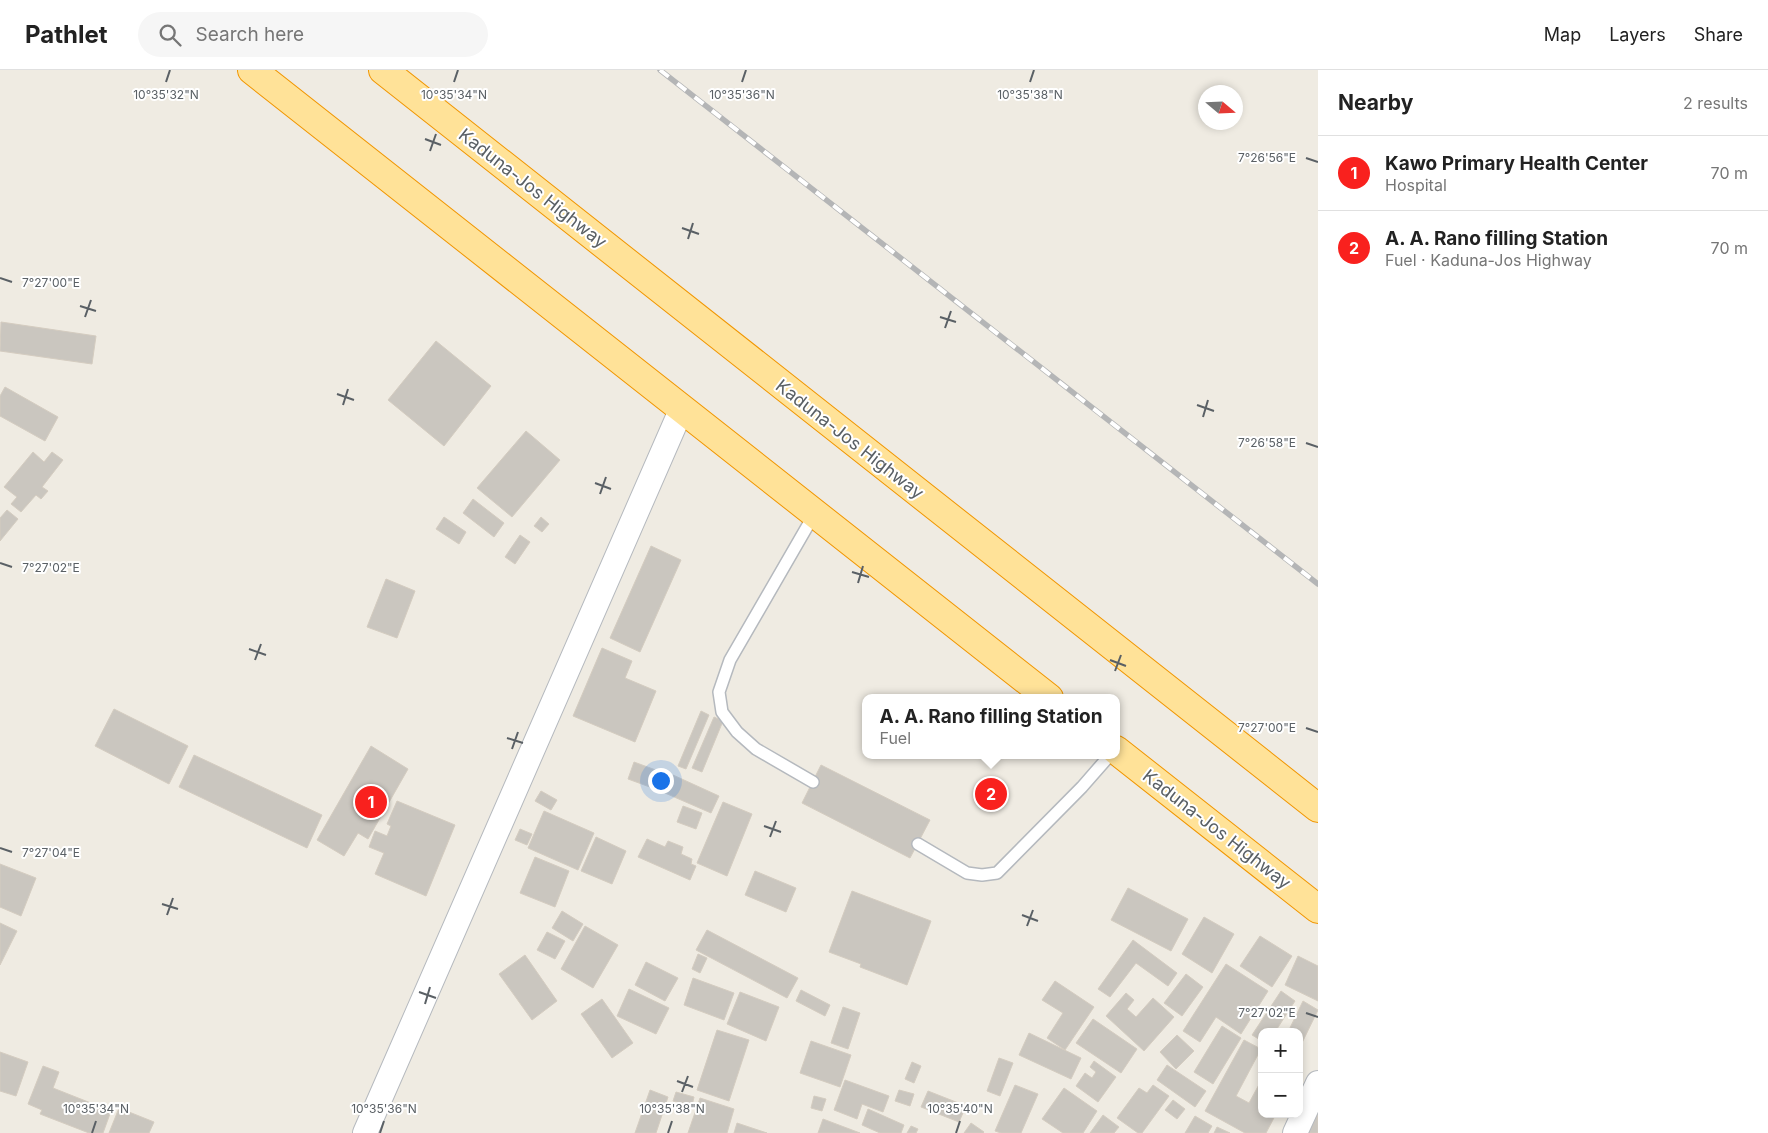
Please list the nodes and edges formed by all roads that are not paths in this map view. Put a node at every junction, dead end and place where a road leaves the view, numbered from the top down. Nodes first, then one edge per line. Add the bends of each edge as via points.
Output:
1 (252, 70) edge
2 (383, 70) edge
3 (682, 408) junction
4 (815, 513) junction
5 (1045, 694) edge
6 (1120, 753) edge
7 (1106, 759) edge
8 (813, 782) dead end
9 (1318, 808) edge
10 (918, 844) dead end
11 (1318, 909) edge
12 (1318, 1083) edge
13 (365, 1133) edge
14 (1295, 1133) edge

1 - 3 highway
2 - 9 highway, Kaduna-Jos Highway
3 - 4 highway
3 - 13 street
4 - 5 highway
4 - 8 lane via 730,660 719,692 722,712 737,732 756,749
6 - 11 highway, Kaduna-Jos Highway
7 - 10 lane via 997,873 967,873
12 - 14 street

